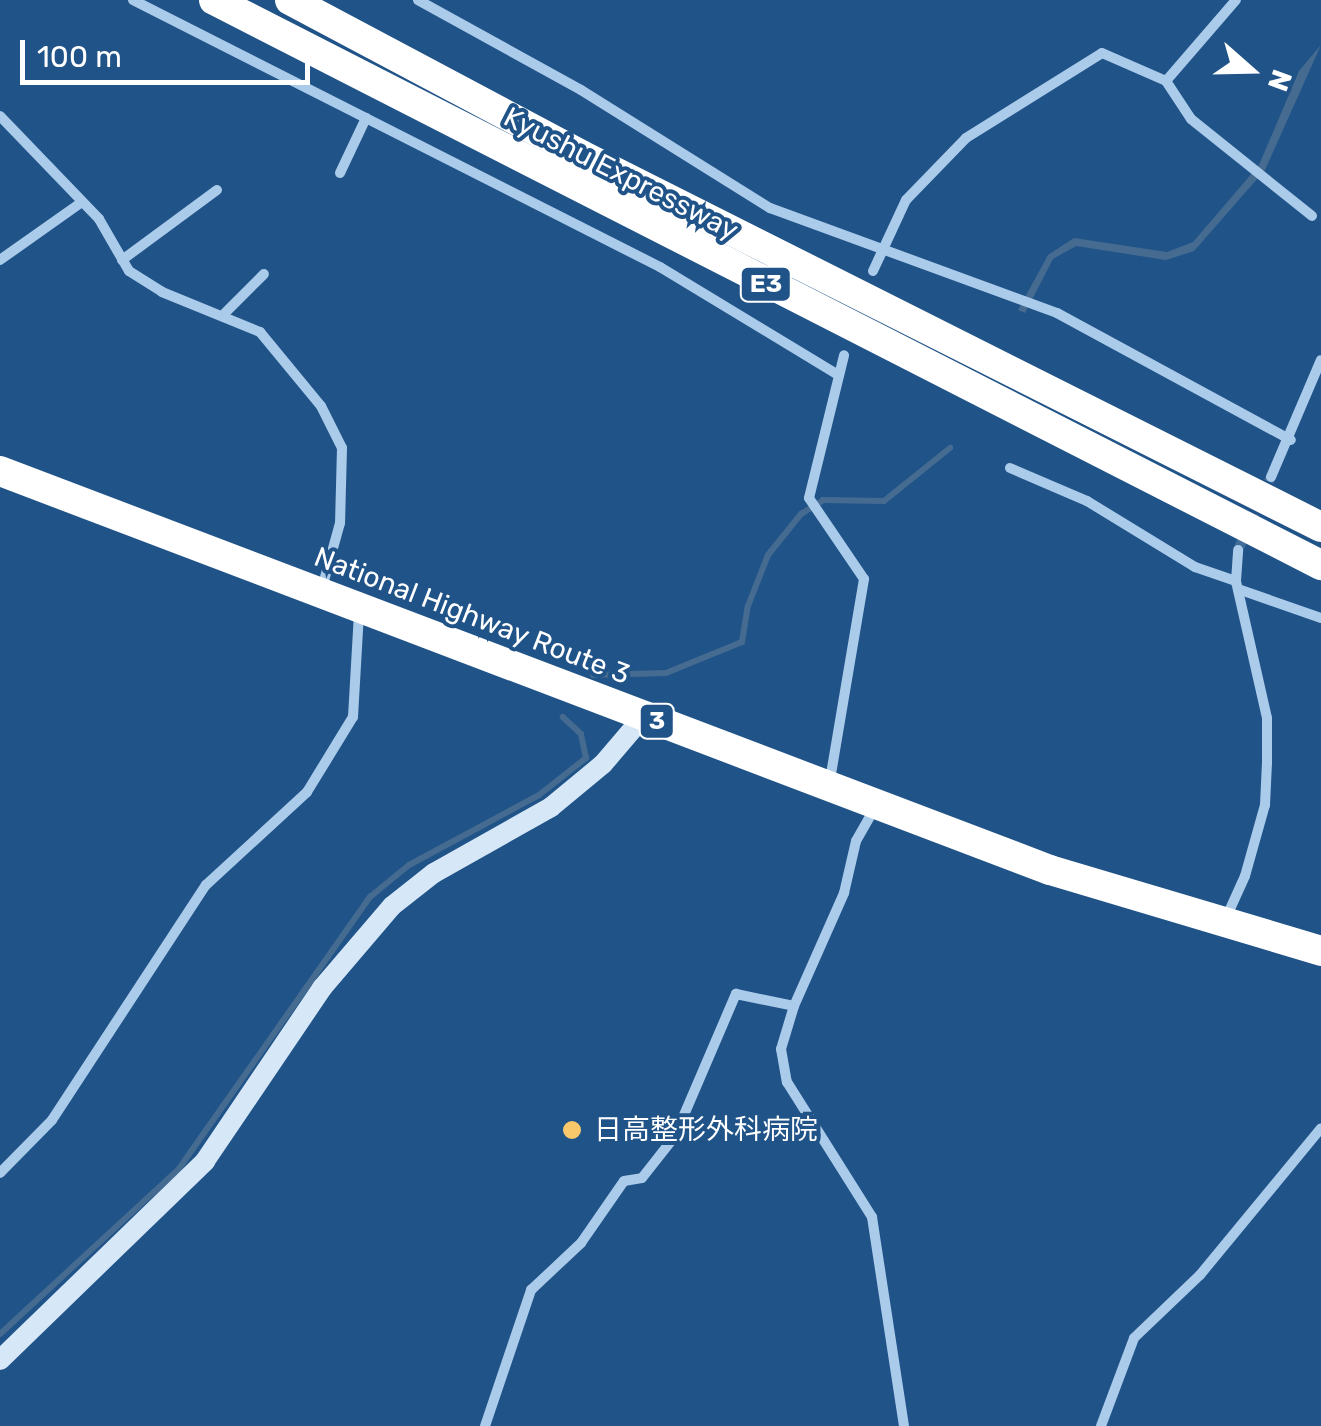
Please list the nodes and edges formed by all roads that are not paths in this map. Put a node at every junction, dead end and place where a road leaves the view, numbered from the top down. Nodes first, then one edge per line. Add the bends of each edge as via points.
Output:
1 (133, 0) edge
2 (214, 0) edge
3 (290, 0) edge
4 (418, 0) edge
5 (1236, 0) edge
6 (1166, 81) junction
7 (0, 116) edge
8 (366, 118) junction
9 (340, 173) dead end
10 (217, 190) dead end
11 (82, 202) junction
12 (1312, 216) dead end
13 (882, 245) junction
14 (0, 260) edge
15 (122, 260) junction
16 (873, 271) dead end
17 (264, 274) dead end
18 (224, 314) junction
19 (844, 354) dead end
20 (1321, 360) edge
21 (837, 374) junction
22 (1291, 440) junction
23 (1010, 468) dead end
24 (0, 471) edge
25 (1271, 477) tunnel mouth
26 (1321, 527) edge
27 (1238, 550) tunnel mouth
28 (1321, 565) edge
29 (1237, 585) junction
30 (320, 594) junction
31 (360, 608) junction
32 (1321, 618) edge
33 (644, 716) junction
34 (828, 786) junction
35 (877, 805) junction
36 (1222, 926) junction
37 (1321, 951) edge
38 (794, 1006) junction
39 (1321, 1128) edge
40 (0, 1172) edge
41 (0, 1360) edge
42 (485, 1426) edge
43 (904, 1426) edge
44 (1101, 1426) edge

1 - 8 street
2 - 28 highway, Kyushu Expressway / E3
3 - 26 highway, Kyushu Expressway / E3 via 580,155
4 - 13 street via 581,90 770,208
5 - 6 street
6 - 12 street via 1191,119
6 - 13 street via 1102,53 966,138 906,200
7 - 11 street
8 - 9 street
8 - 21 street via 660,267
10 - 15 street
11 - 14 street
11 - 15 street
13 - 16 street
13 - 22 street via 1056,313
15 - 18 street via 162,292
17 - 18 street
18 - 30 street via 260,332 294,370 342,448 340,524
19 - 21 street
20 - 22 street
21 - 34 street via 809,498 864,579
22 - 25 street
23 - 29 street via 1087,501
24 - 30 highway, National Highway Route 3 / 3
27 - 29 street
29 - 32 street
29 - 36 street via 1268,718 1267,764 1265,805 1246,876
30 - 31 highway, National Highway Route 3 / 3
31 - 33 highway, National Highway Route 3 / 3
31 - 40 street via 352,717 308,792 206,885 52,1120
33 - 34 highway, National Highway Route 3 / 3
33 - 41 street via 604,764 551,807 392,906 322,988 205,1161
34 - 35 highway, National Highway Route 3 / 3
35 - 36 highway, National Highway Route 3 / 3
35 - 38 street via 856,840 844,893
36 - 37 highway, National Highway Route 3 / 3
38 - 42 street via 736,994 675,1136 642,1178 624,1181 581,1244 531,1290
38 - 43 street via 780,1050 787,1082 872,1216
39 - 44 street via 1200,1275 1134,1338

